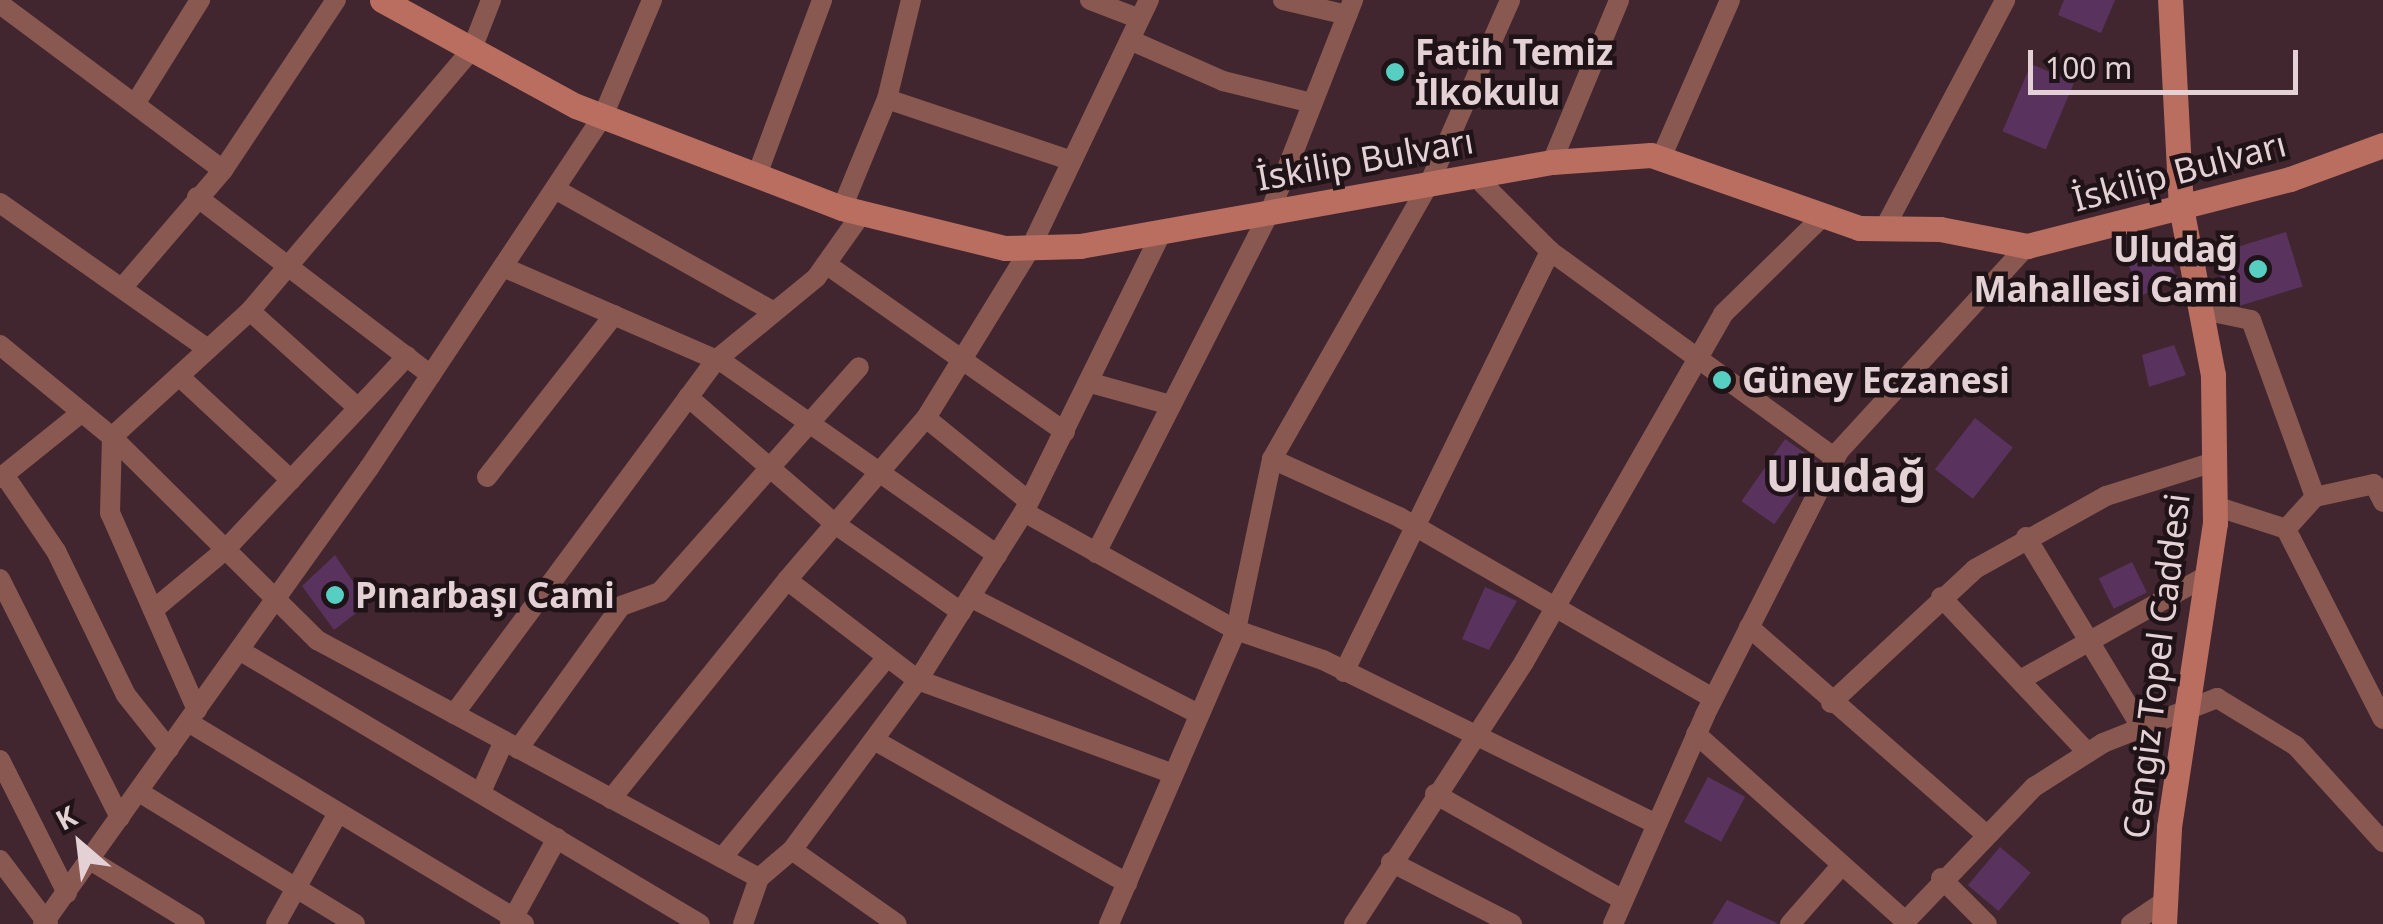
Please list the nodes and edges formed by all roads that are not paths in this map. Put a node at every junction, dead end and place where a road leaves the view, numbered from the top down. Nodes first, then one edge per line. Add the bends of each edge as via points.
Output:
1 (200, 0) edge
2 (336, 0) edge
3 (382, 0) edge
4 (490, 0) edge
5 (652, 0) edge
6 (822, 0) edge
7 (911, 0) edge
8 (1090, 0) edge
9 (1283, 0) edge
10 (1510, 0) edge
11 (1619, 0) edge
12 (1730, 0) edge
13 (2004, 0) edge
14 (2170, 0) edge
15 (0, 4) edge
16 (1350, 8) edge
17 (1145, 9) edge
18 (1130, 40) junction
19 (472, 49) junction
20 (887, 99) junction
21 (1312, 103) junction
22 (135, 104) junction
23 (603, 116) junction
24 (2383, 145) edge
25 (1662, 158) junction
26 (1072, 161) junction
27 (1552, 162) junction
28 (223, 170) junction
29 (757, 175) junction
30 (1474, 176) junction
31 (1428, 184) junction
32 (555, 190) junction
33 (198, 197) junction
34 (0, 203) edge
35 (2181, 208) junction
36 (852, 210) junction
37 (1270, 212) junction
38 (1824, 215) junction
39 (1884, 229) junction
40 (1162, 231) junction
41 (2027, 246) junction
42 (1031, 247) junction
43 (1550, 250) junction
44 (289, 264) junction
45 (826, 264) junction
46 (503, 268) junction
47 (122, 288) junction
48 (2204, 310) junction
49 (250, 311) junction
50 (774, 312) junction
51 (614, 315) junction
52 (0, 345) edge
53 (208, 349) junction
54 (407, 356) junction
55 (716, 360) junction
56 (961, 361) junction
57 (1693, 361) junction
58 (859, 366) dead end
59 (432, 375) junction
60 (179, 376) junction
61 (1091, 383) junction
62 (688, 397) junction
63 (1172, 404) junction
64 (358, 408) junction
65 (82, 412) junction
66 (926, 418) junction
67 (810, 421) junction
68 (1065, 432) junction
69 (112, 437) junction
70 (1835, 458) junction
71 (1272, 460) junction
72 (2214, 462) junction
73 (770, 466) junction
74 (879, 473) junction
75 (2, 477) edge
76 (487, 477) dead end
77 (291, 480) junction
78 (2315, 497) junction
79 (2383, 502) edge
80 (1025, 506) junction
81 (2215, 506) junction
82 (835, 524) junction
83 (1418, 528) junction
84 (2286, 528) junction
85 (2026, 537) junction
86 (225, 550) junction
87 (1096, 553) junction
88 (997, 555) junction
89 (2208, 576) junction
90 (0, 579) edge
91 (787, 580) junction
92 (1942, 597) junction
93 (274, 600) junction
94 (966, 605) junction
95 (1554, 605) junction
96 (153, 610) junction
97 (1748, 627) junction
98 (1236, 630) junction
99 (2086, 637) junction
100 (239, 650) junction
101 (888, 657) junction
102 (1344, 672) junction
103 (2022, 679) junction
104 (918, 680) junction
105 (1713, 698) junction
106 (1831, 703) junction
107 (2194, 704) junction
108 (454, 714) junction
109 (1198, 714) junction
110 (192, 716) junction
111 (2383, 720) edge
112 (2142, 727) junction
113 (1696, 734) junction
114 (1472, 739) junction
115 (874, 740) junction
116 (511, 745) junction
117 (169, 749) junction
118 (2088, 753) junction
119 (0, 760) edge
120 (1173, 774) junction
121 (139, 792) junction
122 (480, 792) junction
123 (1435, 794) junction
124 (611, 799) junction
125 (338, 813) junction
126 (120, 818) junction
127 (1657, 824) junction
128 (1984, 833) junction
129 (558, 838) junction
130 (2383, 842) edge
131 (792, 850) junction
132 (722, 858) junction
133 (0, 860) edge
134 (90, 860) junction
135 (1391, 862) junction
136 (1841, 866) junction
137 (760, 878) junction
138 (1940, 878) junction
139 (1127, 883) junction
140 (296, 887) junction
141 (67, 893) junction
142 (1623, 900) junction
143 (2165, 912) edge
144 (516, 922) edge
145 (1904, 923) edge
146 (46, 924) edge
147 (195, 924) edge
148 (276, 924) edge
149 (356, 924) edge
150 (700, 924) edge
151 (743, 924) edge
152 (897, 924) edge
153 (1109, 924) edge
154 (1354, 924) edge
155 (1512, 924) edge
156 (1613, 924) edge
157 (1790, 924) edge
158 (1987, 924) edge
159 (2131, 924) edge

1 - 22 street
2 - 28 street
3 - 19 main road, İskilip Bulvarı
4 - 19 street
5 - 23 street
6 - 29 street
7 - 20 street
8 - 17 street
9 - 16 street
10 - 31 street
11 - 27 street
12 - 25 street
13 - 39 street
14 - 35 main road, Cengiz Topel Caddesi
15 - 22 street
16 - 21 street
17 - 18 street
18 - 21 street via 1223,81
18 - 26 street
19 - 23 main road, İskilip Bulvarı
19 - 44 street
20 - 26 street
20 - 36 street
21 - 37 street
22 - 28 street
23 - 29 main road, İskilip Bulvarı
23 - 32 street
24 - 35 main road, İskilip Bulvarı
25 - 27 main road, İskilip Bulvarı
25 - 38 main road, İskilip Bulvarı
26 - 42 street
27 - 30 main road, İskilip Bulvarı
28 - 33 street
29 - 36 main road, İskilip Bulvarı
30 - 31 main road, İskilip Bulvarı
30 - 43 street
31 - 37 main road, İskilip Bulvarı
31 - 71 street
32 - 46 street
32 - 50 street
33 - 44 street
33 - 47 street
34 - 47 street
35 - 41 main road, İskilip Bulvarı
35 - 48 main road, Cengiz Topel Caddesi
36 - 42 main road, İskilip Bulvarı
36 - 45 street
37 - 40 main road, İskilip Bulvarı
37 - 63 street
38 - 39 main road, İskilip Bulvarı
38 - 57 street via 1723,314
39 - 41 main road, İskilip Bulvarı
40 - 42 main road, İskilip Bulvarı
40 - 61 street
41 - 70 street via 1926,346
42 - 56 street
43 - 57 street
43 - 83 street
44 - 49 street
44 - 54 street
45 - 50 street
45 - 56 street
46 - 51 street
46 - 59 street
47 - 53 street
48 - 72 main road, Cengiz Topel Caddesi
48 - 78 street via 2251,320
49 - 53 street
49 - 64 street
50 - 55 street
51 - 55 street
51 - 76 street
52 - 65 street
53 - 60 street
54 - 59 street
54 - 64 street
55 - 62 street
55 - 67 street
56 - 66 street
56 - 68 street
57 - 70 street
57 - 95 street
58 - 67 street
59 - 93 street
60 - 69 street
60 - 77 street
61 - 63 street
61 - 68 street
62 - 73 street
62 - 108 street
63 - 87 street
64 - 77 street
65 - 69 street
65 - 75 street
66 - 74 street
66 - 80 street
67 - 73 street
67 - 74 street
68 - 80 street
69 - 86 street
69 - 96 street via 110,513
70 - 97 street
71 - 83 street
71 - 98 street
72 - 81 main road, Cengiz Topel Caddesi
72 - 85 street via 2106,496
73 - 82 street
73 - 116 street via 660,592 621,606
74 - 82 street
74 - 88 street
75 - 117 street via 56,551 126,695
77 - 86 street
78 - 79 street via 2374,484
78 - 84 street
80 - 87 street
80 - 88 street
81 - 84 street
81 - 89 main road, Cengiz Topel Caddesi
82 - 91 street
82 - 94 street
83 - 95 street
83 - 102 street
84 - 111 street
85 - 92 street
85 - 99 street
86 - 93 street
86 - 96 street
87 - 98 street
88 - 94 street
89 - 99 street
89 - 107 main road, Cengiz Topel Caddesi
90 - 126 street
91 - 101 street
91 - 124 street
92 - 103 street
92 - 106 street
93 - 100 street
93 - 108 street via 317,640
94 - 104 street
94 - 109 street
95 - 105 street
95 - 114 street
96 - 110 street
97 - 105 street
97 - 106 street
98 - 102 street
98 - 109 street
99 - 103 street
99 - 112 street
100 - 110 street
100 - 122 street
101 - 104 street
101 - 132 street
102 - 114 street
103 - 118 street
104 - 115 street
104 - 120 street
105 - 113 street
106 - 128 street
107 - 112 street
107 - 130 street via 2217,698 2256,714 2346,792
107 - 143 main road, Cengiz Topel Caddesi via 2169,827
108 - 116 street
109 - 120 street
110 - 117 street
110 - 125 street
112 - 118 street
113 - 127 street
113 - 136 street
114 - 123 street
114 - 127 street
115 - 131 street
115 - 139 street
116 - 122 street
116 - 124 street
117 - 121 street
118 - 128 street
119 - 141 street
120 - 139 street
121 - 126 street
121 - 140 street
122 - 129 street
123 - 135 street
123 - 142 street
124 - 132 street
125 - 140 street
125 - 144 street
126 - 134 street
127 - 142 street
128 - 138 street
129 - 144 street
129 - 150 street
131 - 137 street
131 - 152 street
132 - 137 street
133 - 146 street
134 - 141 street
134 - 147 street
135 - 154 street
135 - 155 street
136 - 145 street
136 - 157 street
137 - 151 street
138 - 145 street
138 - 158 street
139 - 153 street
140 - 148 street
140 - 149 street
141 - 146 street
142 - 156 street
143 - 159 street

